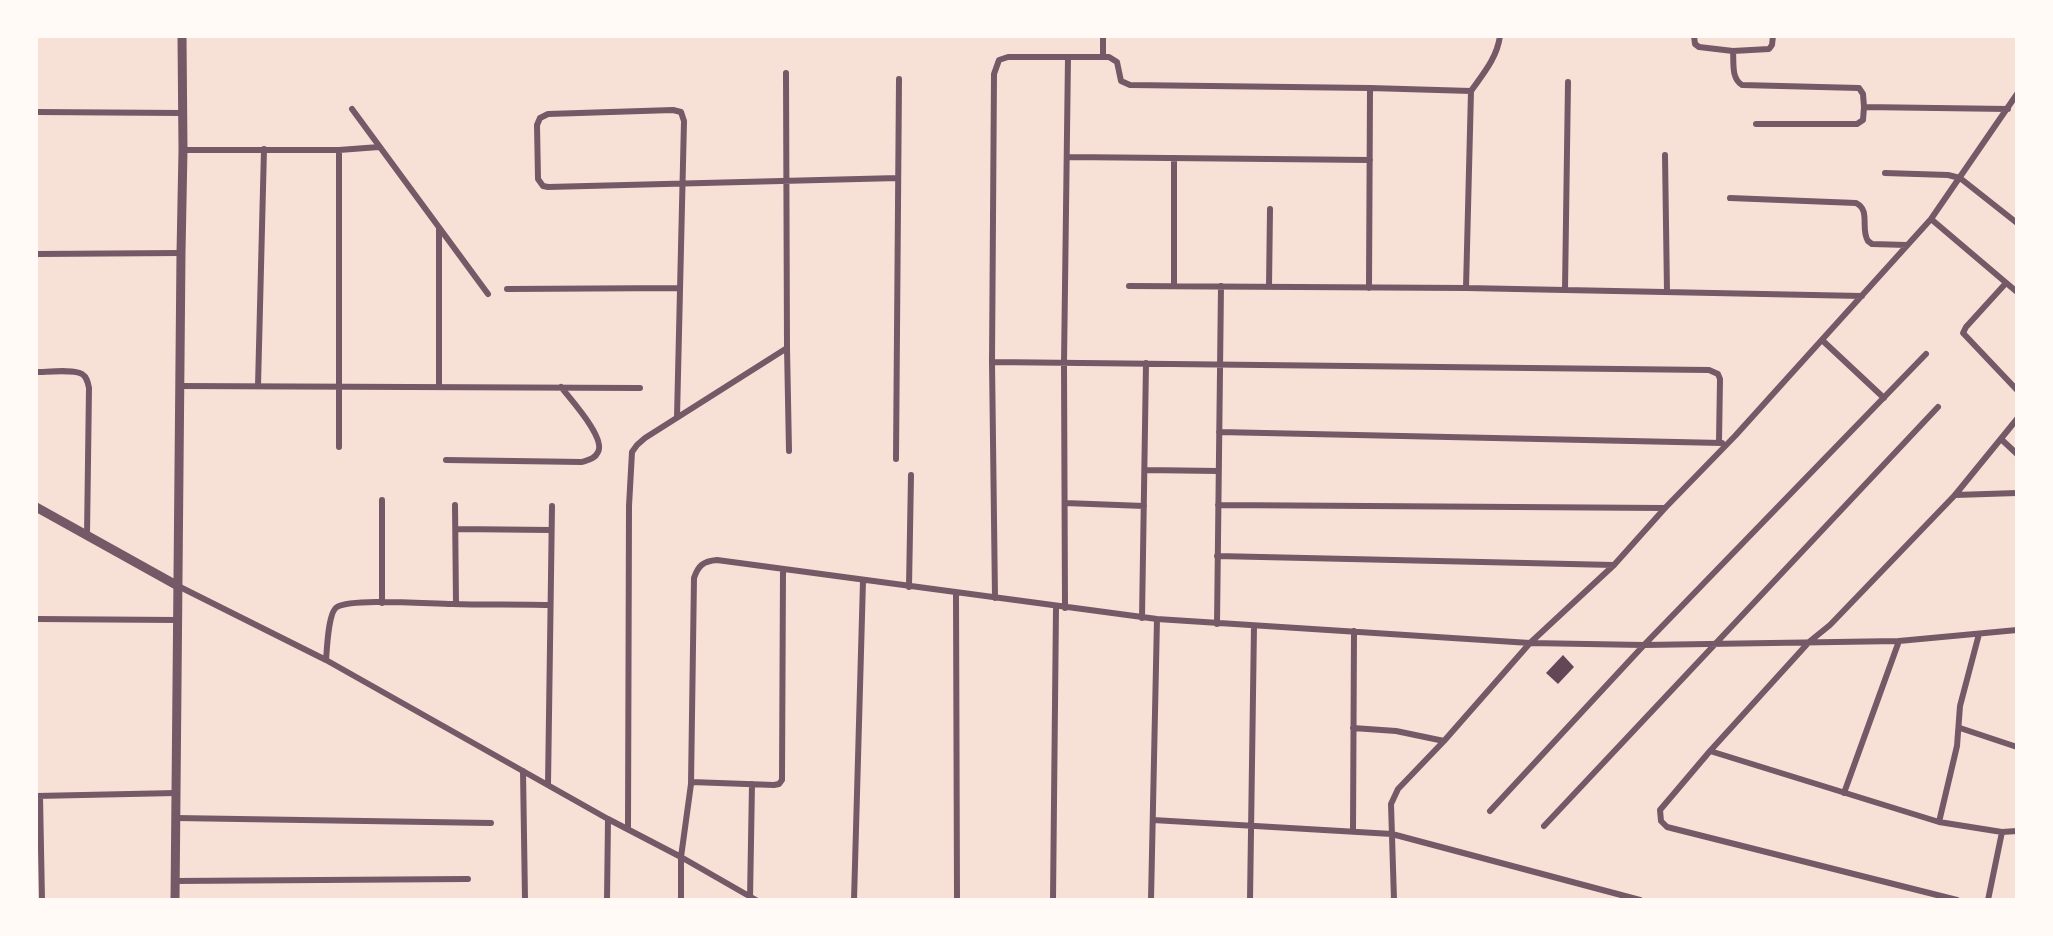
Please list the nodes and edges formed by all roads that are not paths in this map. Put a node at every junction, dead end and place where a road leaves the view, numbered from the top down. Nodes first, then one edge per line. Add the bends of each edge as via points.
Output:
1 (182, 36) edge
2 (1103, 36) edge
3 (1500, 36) edge
4 (1694, 36) edge
5 (1773, 36) edge
6 (1733, 51) junction
7 (1068, 57) junction
8 (1103, 57) junction
9 (786, 73) dead end
10 (899, 79) dead end
11 (1569, 82) dead end
12 (1370, 88) junction
13 (1471, 91) junction
14 (2016, 98) edge
15 (1864, 107) junction
16 (352, 109) dead end
17 (2008, 109) junction
18 (36, 111) edge
19 (182, 113) junction
20 (1756, 124) dead end
21 (379, 147) junction
22 (264, 149) junction
23 (183, 150) junction
24 (339, 150) junction
25 (1665, 155) dead end
26 (1068, 157) junction
27 (1174, 158) junction
28 (1370, 160) junction
29 (1885, 173) dead end
30 (898, 178) junction
31 (1960, 178) junction
32 (787, 179) junction
33 (682, 182) junction
34 (1730, 198) dead end
35 (1270, 209) dead end
36 (1931, 219) junction
37 (2017, 223) edge
38 (439, 227) junction
39 (1907, 245) junction
40 (181, 253) junction
41 (36, 254) edge
42 (2006, 283) junction
43 (1129, 286) dead end
44 (1174, 286) junction
45 (1221, 286) junction
46 (1269, 287) junction
47 (680, 288) junction
48 (1369, 288) junction
49 (1466, 288) junction
50 (507, 289) dead end
51 (1564, 291) junction
52 (1667, 292) junction
53 (2017, 292) edge
54 (489, 294) dead end
55 (1862, 296) junction
56 (1822, 340) junction
57 (787, 348) junction
58 (1926, 354) dead end
59 (992, 362) junction
60 (1064, 363) junction
61 (1146, 363) junction
62 (1219, 364) junction
63 (36, 372) edge
64 (179, 386) junction
65 (258, 386) junction
66 (339, 386) junction
67 (439, 387) junction
68 (561, 387) junction
69 (640, 388) dead end
70 (2017, 390) edge
71 (1884, 398) junction
72 (1938, 407) dead end
73 (677, 417) junction
74 (2017, 419) edge
75 (1219, 432) junction
76 (2001, 439) junction
77 (1719, 442) junction
78 (1728, 443) junction
79 (339, 447) dead end
80 (789, 451) dead end
81 (2017, 454) edge
82 (896, 459) dead end
83 (446, 460) dead end
84 (1145, 470) junction
85 (1218, 471) junction
86 (911, 475) dead end
87 (2017, 494) edge
88 (1955, 495) junction
89 (382, 500) dead end
90 (1065, 503) junction
91 (455, 505) dead end
92 (1218, 505) junction
93 (552, 506) dead end
94 (1144, 506) junction
95 (36, 507) edge
96 (1665, 508) junction
97 (456, 529) junction
98 (551, 530) junction
99 (87, 535) junction
100 (1217, 556) junction
101 (1614, 564) junction
102 (783, 569) junction
103 (863, 581) junction
104 (177, 586) junction
105 (909, 586) junction
106 (956, 593) junction
107 (995, 598) junction
108 (382, 603) junction
109 (456, 604) junction
110 (549, 605) junction
111 (1056, 607) junction
112 (1065, 608) junction
113 (1142, 618) junction
114 (36, 619) edge
115 (1157, 619) junction
116 (177, 620) junction
117 (1217, 624) junction
118 (1254, 626) junction
119 (2017, 630) edge
120 (1354, 631) junction
121 (1979, 634) junction
122 (1899, 641) junction
123 (1809, 642) junction
124 (1530, 643) junction
125 (1716, 644) junction
126 (1644, 645) junction
127 (326, 660) junction
128 (1353, 728) junction
129 (1959, 728) junction
130 (1444, 741) junction
131 (2017, 747) edge
132 (1710, 751) junction
133 (523, 771) junction
134 (691, 783) junction
135 (752, 784) junction
136 (548, 785) junction
137 (176, 793) junction
138 (1844, 793) junction
139 (38, 796) edge
140 (1490, 811) dead end
141 (176, 818) junction
142 (608, 819) junction
143 (1153, 820) junction
144 (1939, 822) junction
145 (491, 823) dead end
146 (1250, 825) junction
147 (1544, 826) dead end
148 (628, 829) junction
149 (1353, 831) junction
150 (2017, 831) edge
151 (2002, 832) junction
152 (1392, 834) junction
153 (681, 857) junction
154 (468, 879) dead end
155 (175, 881) junction
156 (752, 899) edge
157 (42, 900) edge
158 (175, 900) edge
159 (525, 900) edge
160 (607, 900) edge
161 (681, 900) edge
162 (855, 900) edge
163 (957, 900) edge
164 (1053, 900) edge
165 (1151, 900) edge
166 (1250, 900) edge
167 (1394, 900) edge
168 (1640, 900) edge
169 (1957, 900) edge
170 (1988, 900) edge

1 - 19 street
2 - 8 street
3 - 13 street via 1494,57
4 - 6 street via 1699,47
5 - 6 street via 1768,50
6 - 15 street via 1734,74 1742,85 1859,88
7 - 8 street
7 - 26 street
7 - 59 street via 1008,57 999,60 995,67
8 - 12 street via 1117,62 1121,81 1130,85
9 - 32 street
10 - 30 street
11 - 51 street
12 - 13 street
12 - 28 street
13 - 49 street
14 - 17 street
15 - 17 street
15 - 20 street via 1863,120 1857,124
16 - 21 street
17 - 31 street
18 - 19 street
19 - 23 street
21 - 24 street
21 - 38 street
22 - 23 street
22 - 24 street
22 - 65 street
23 - 40 street
24 - 66 street
25 - 52 street
26 - 27 street
26 - 60 street
27 - 28 street
27 - 44 street
28 - 48 street
29 - 31 street
30 - 32 street
30 - 82 street
31 - 36 street
31 - 37 street
32 - 33 street
32 - 57 street
33 - 33 street via 543,186 538,179 538,121 548,114 677,110 684,121
33 - 47 street
34 - 39 street via 1856,203 1865,211 1864,233 1868,241
35 - 46 street
36 - 39 street
36 - 42 street
38 - 54 street
38 - 67 street
39 - 55 street
40 - 41 street
40 - 64 street
42 - 53 street
42 - 70 street via 1964,333
43 - 44 street
44 - 45 street
45 - 46 street
45 - 62 street
46 - 48 street
47 - 50 street
47 - 73 street
48 - 49 street
49 - 51 street
51 - 52 street
52 - 55 street
55 - 56 street
56 - 71 street
56 - 78 street
57 - 73 street
57 - 80 street
58 - 71 street
59 - 60 street
59 - 107 street
60 - 61 street
60 - 90 street
61 - 62 street
61 - 84 street
62 - 75 street
62 - 77 street via 1709,370 1720,379
63 - 99 street via 75,372 87,379
64 - 65 street
64 - 104 street
65 - 66 street
66 - 67 street
66 - 79 street
67 - 68 street
68 - 69 street
68 - 83 street via 596,434 600,449 592,459
71 - 126 street
72 - 125 street
73 - 148 street via 637,444 630,462
74 - 76 street
75 - 77 street
75 - 85 street
76 - 81 street
76 - 88 street
77 - 78 street
78 - 96 street
84 - 85 street
84 - 94 street
85 - 92 street
86 - 105 street
87 - 88 street
88 - 123 street
89 - 108 street
90 - 94 street
90 - 112 street
91 - 97 street
92 - 96 street
92 - 100 street
93 - 98 street
94 - 113 street
95 - 99 street
96 - 101 street
97 - 98 street
97 - 109 street
98 - 110 street
99 - 104 street
100 - 101 street
100 - 117 street
101 - 124 street
102 - 103 street
102 - 134 street via 708,560 696,570
102 - 135 street via 782,780
103 - 105 street
103 - 162 street
104 - 116 street
104 - 127 street
105 - 106 street
106 - 107 street
106 - 163 street
107 - 111 street
108 - 109 street
108 - 127 street via 350,604 332,612
109 - 110 street
110 - 136 street
111 - 112 street
111 - 164 street
112 - 113 street
113 - 115 street
114 - 116 street
115 - 117 street
115 - 143 street
116 - 137 street
117 - 118 street
118 - 120 street
118 - 146 street
119 - 121 street
120 - 124 street
120 - 128 street
121 - 122 street
121 - 129 street via 1960,706
122 - 123 street
122 - 138 street
123 - 125 street
123 - 132 street
124 - 126 street
124 - 130 street
125 - 126 street
125 - 147 street
126 - 140 street
127 - 133 street
128 - 130 street via 1396,731
128 - 149 street
129 - 131 street
129 - 144 street
130 - 152 street via 1393,797
132 - 138 street
132 - 169 street via 1660,810 1661,821 1667,827
133 - 136 street
133 - 159 street
134 - 135 street
134 - 153 street
135 - 156 street
136 - 142 street
137 - 139 street
137 - 141 street
138 - 144 street
139 - 157 street
141 - 145 street
141 - 155 street
142 - 148 street
142 - 160 street
143 - 146 street
143 - 165 street
144 - 151 street
146 - 149 street
146 - 166 street
148 - 153 street
149 - 152 street
150 - 151 street
151 - 170 street
152 - 167 street
152 - 168 street
153 - 156 street
153 - 161 street
154 - 155 street
155 - 158 street

